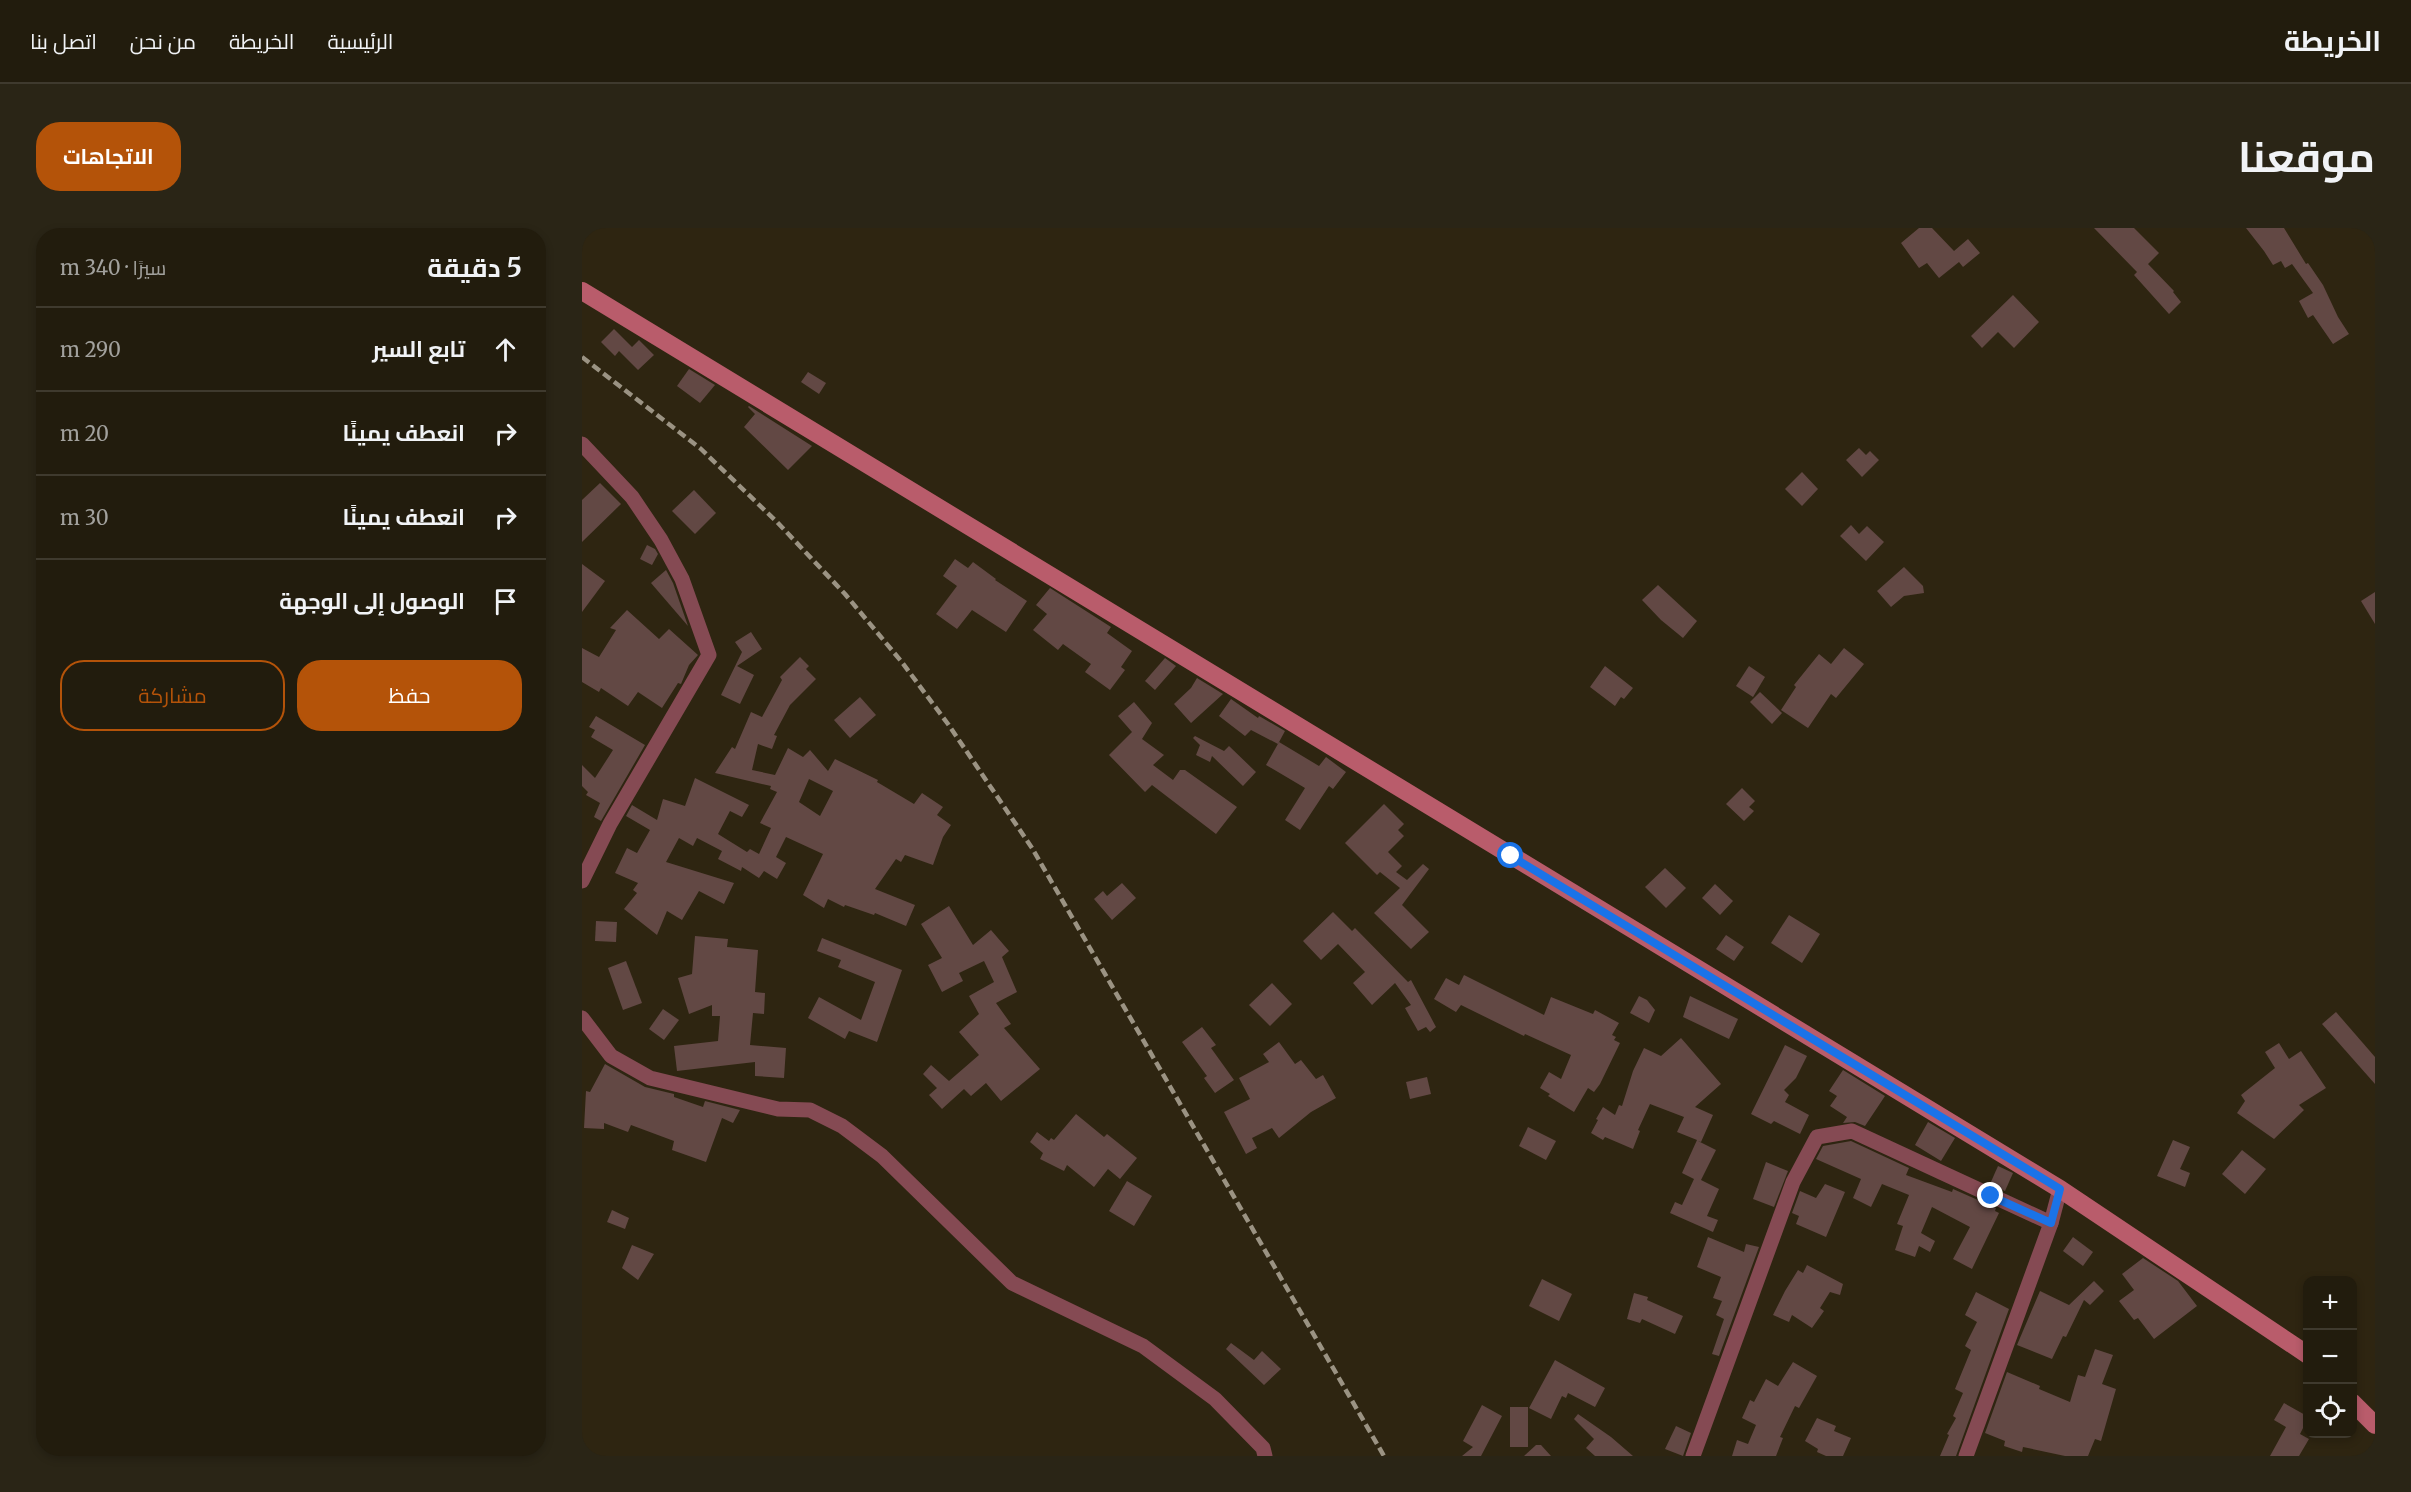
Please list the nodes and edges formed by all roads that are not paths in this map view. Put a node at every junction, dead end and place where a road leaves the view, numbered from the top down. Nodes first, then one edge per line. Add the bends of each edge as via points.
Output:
1 (582, 291) edge
2 (582, 444) edge
3 (582, 880) edge
4 (582, 1018) edge
5 (2060, 1189) junction
6 (2051, 1223) junction
7 (2303, 1352) edge
8 (2357, 1406) edge
9 (2375, 1425) edge
10 (1265, 1456) edge
11 (1694, 1456) edge
12 (1966, 1456) edge

1 - 5 main road
2 - 3 street via 632,497 661,540 682,579 709,655 610,824
4 - 10 street via 611,1056 650,1078 778,1109 810,1110 842,1126 882,1156 1012,1283 1143,1346 1215,1399 1263,1448
5 - 6 street
5 - 7 main road
6 - 11 street via 1852,1131 1817,1137 1793,1182
6 - 12 street
8 - 9 main road

